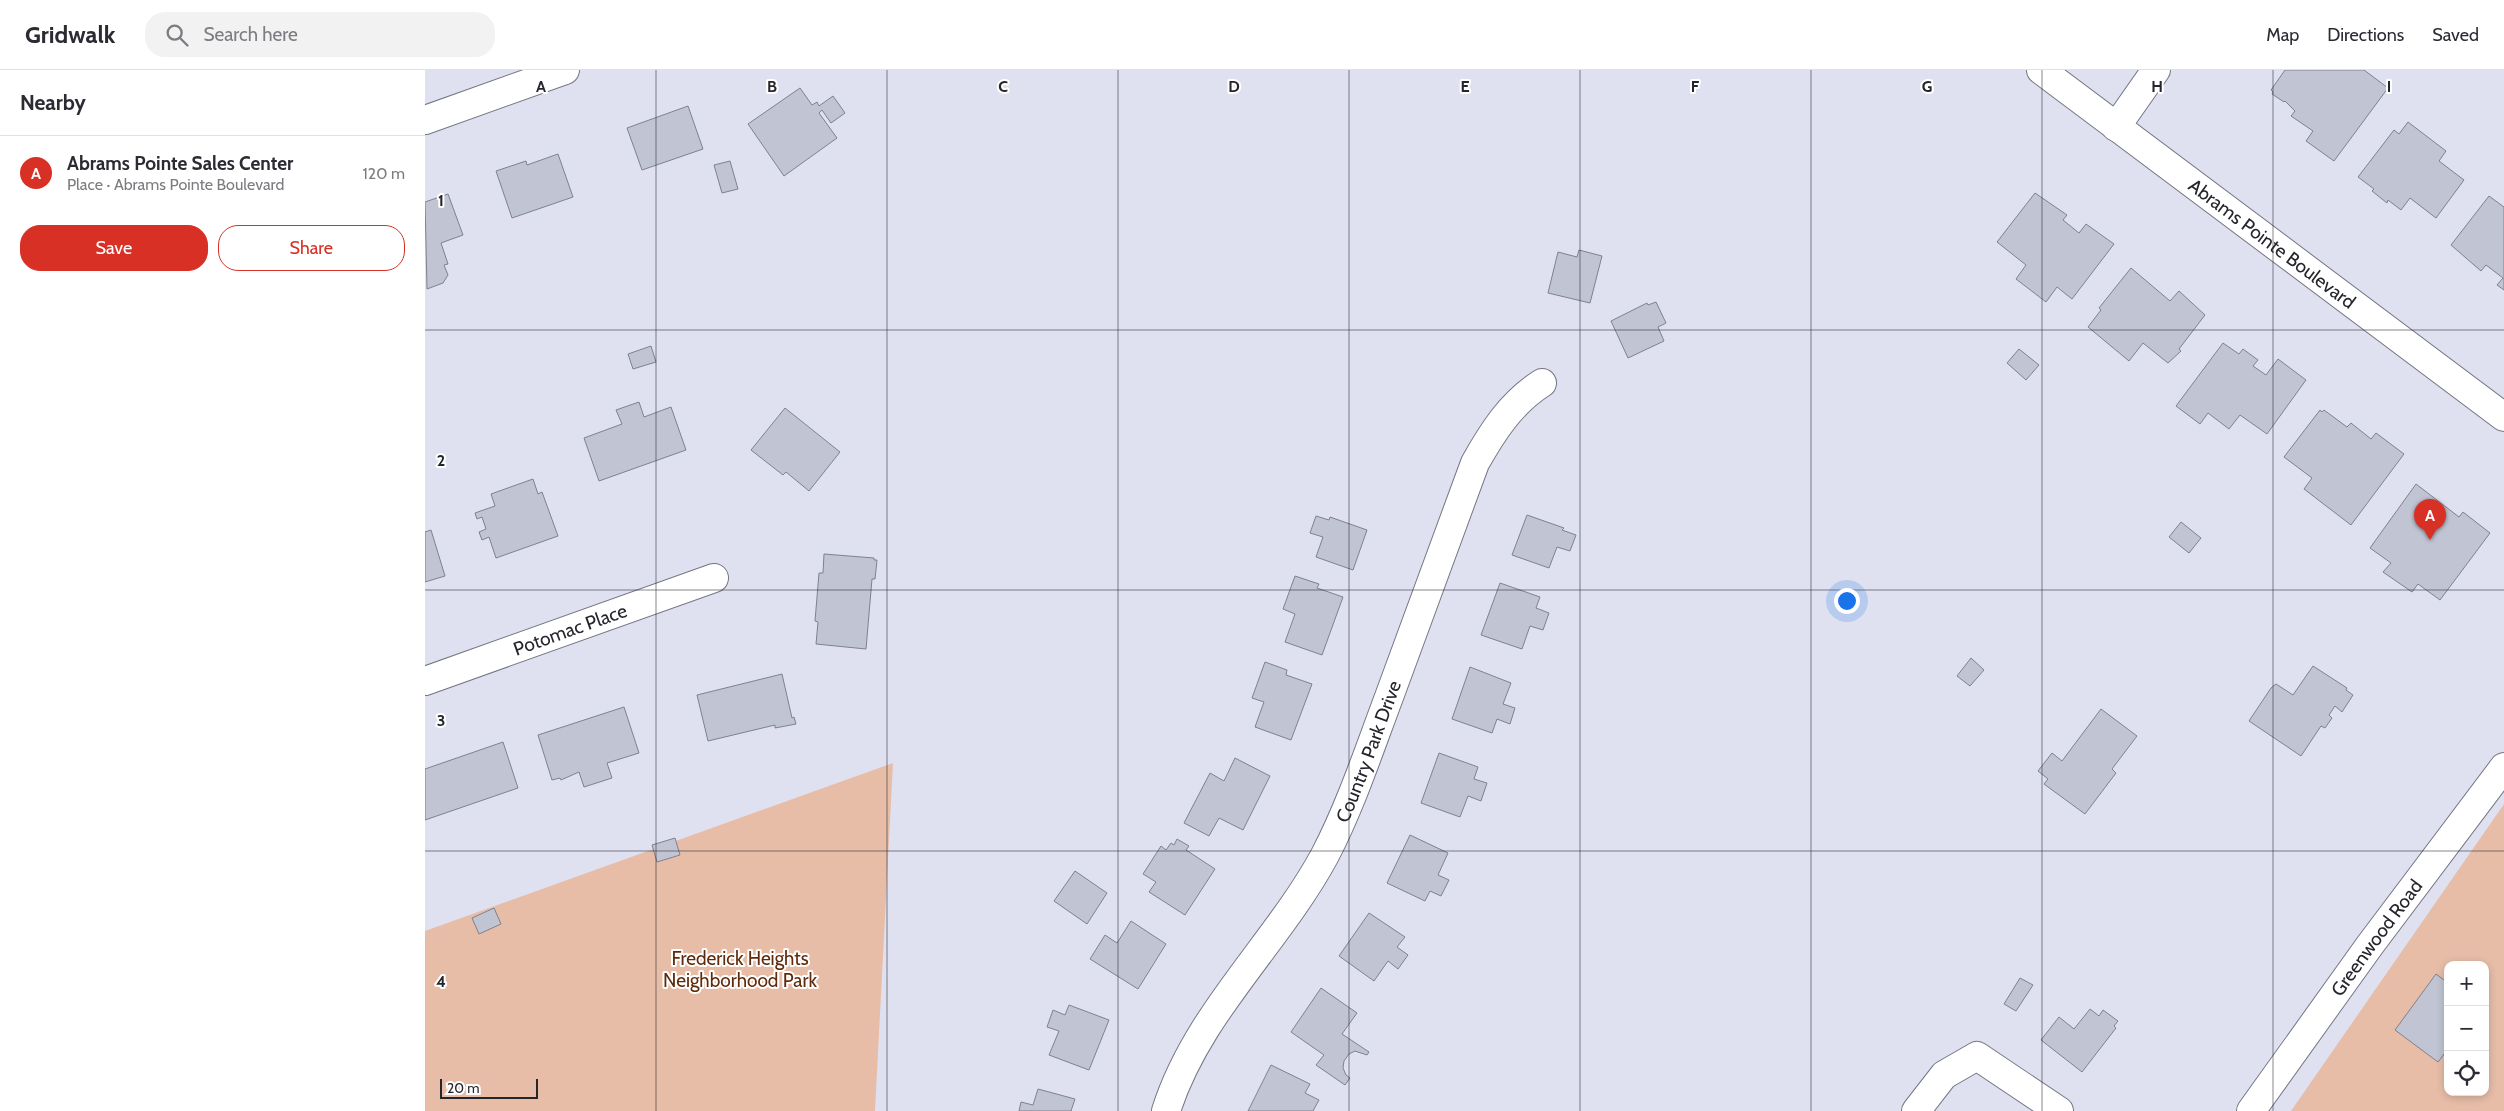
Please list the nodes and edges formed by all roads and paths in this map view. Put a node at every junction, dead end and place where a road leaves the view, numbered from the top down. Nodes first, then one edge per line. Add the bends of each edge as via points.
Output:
1 (565, 70) edge
2 (2041, 70) edge
3 (2156, 70) edge
4 (425, 120) edge
5 (2117, 126) junction
6 (1542, 383) dead end
7 (2504, 417) edge
8 (714, 578) dead end
9 (425, 681) edge
10 (2504, 767) edge
11 (1167, 1111) edge
12 (1916, 1111) edge
13 (2059, 1111) edge
14 (2251, 1111) edge

1 - 4 street
2 - 5 street, Abrams Pointe Boulevard
3 - 5 street
5 - 7 street, Abrams Pointe Boulevard
6 - 11 street, Country Park Drive via 1524,394 1496,426 1475,462 1357,783 1325,854 1299,899 1208,1022 1172,1092
8 - 9 street, Potomac Place
10 - 14 street, Greenwood Road
12 - 13 street via 1943,1075 1977,1056

